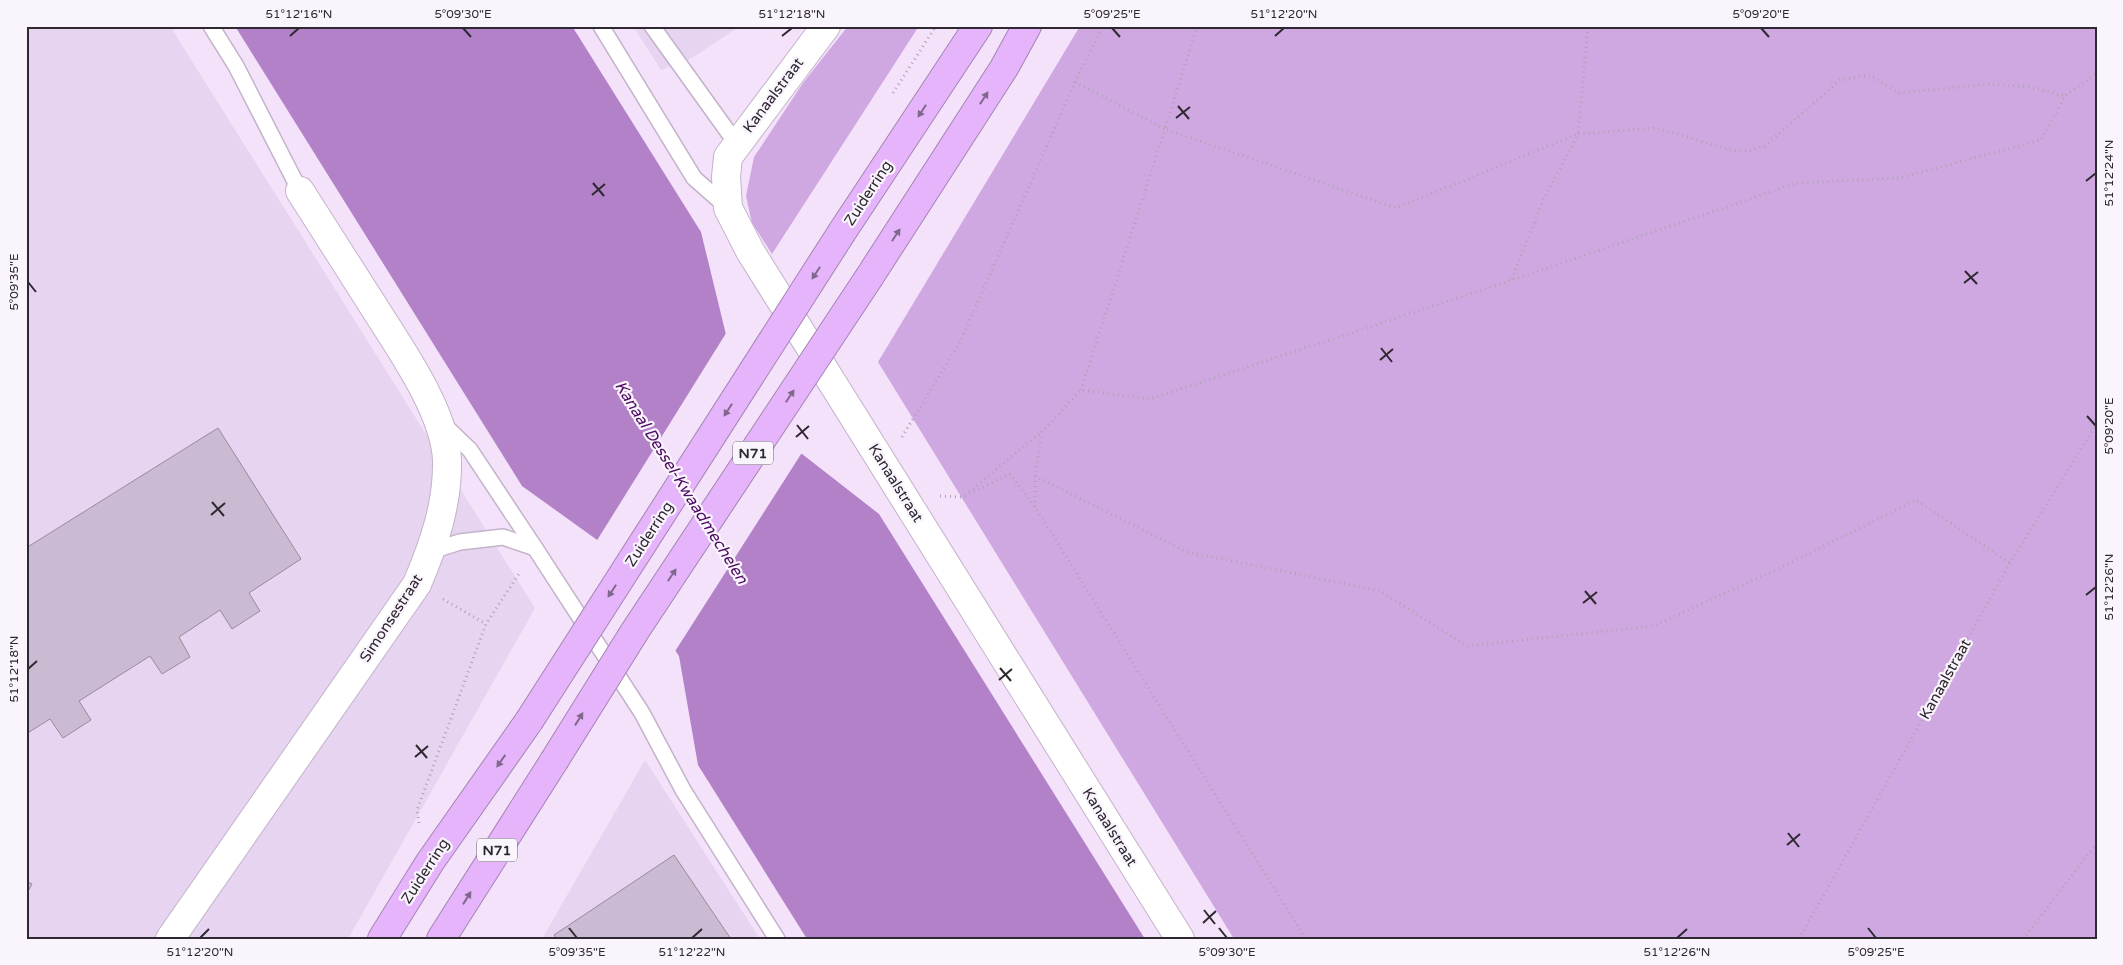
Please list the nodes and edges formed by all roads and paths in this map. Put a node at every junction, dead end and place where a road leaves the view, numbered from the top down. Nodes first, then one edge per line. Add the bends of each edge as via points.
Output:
1 (211, 26) edge
2 (601, 26) edge
3 (652, 26) edge
4 (826, 26) edge
5 (978, 26) edge
6 (1028, 26) edge
7 (1103, 26) edge
8 (1197, 26) edge
9 (1588, 26) edge
10 (2097, 73) edge
11 (1075, 82) junction
12 (2065, 96) junction
13 (1165, 129) junction
14 (1578, 134) junction
15 (736, 143) junction
16 (300, 191) joint
17 (728, 208) junction
18 (1512, 280) junction
19 (1081, 390) junction
20 (437, 419) junction
21 (2097, 423) edge
22 (1042, 432) junction
23 (886, 466) junction
24 (1035, 476) junction
25 (904, 494) junction
26 (963, 497) junction
27 (1035, 507) junction
28 (535, 548) junction
29 (431, 551) junction
30 (2010, 563) junction
31 (417, 584) junction
32 (486, 624) junction
33 (419, 827) dead end
34 (2097, 843) edge
35 (170, 939) edge
36 (382, 939) edge
37 (441, 939) edge
38 (777, 939) edge
39 (1180, 939) edge
40 (1306, 939) edge
41 (1799, 939) edge
42 (2023, 939) edge

1 - 16 lane via 236,66
2 - 17 lane via 694,178
3 - 15 lane
4 - 15 street, Kanaalstraat
5 -> 36 highway, Zuiderring / N71, bridge via 528,721 430,862
37 -> 6 highway, N71, bridge via 635,631 870,276
7 - 11 path
8 - 13 path
9 - 14 path
10 - 12 path
11 - 13 path
11 - 23 path via 960,340
12 - 14 path via 2030,87 1988,84 1899,93 1870,75 1840,80 1765,146 1748,151 1734,151 1657,128
12 - 18 path via 2041,140 1899,178 1797,183
13 - 14 path via 1396,208
13 - 19 path
14 - 18 path via 1542,202
15 - 17 street, Kanaalstraat via 728,157
16 - 20 street, Simonsestraat via 417,375
17 - 23 street, Kanaalstraat via 750,251
18 - 19 path via 1150,399
19 - 22 path
20 - 28 lane via 470,450
20 - 29 street, Simonsestraat via 447,458 443,508
21 - 30 path, Kanaalstraat
22 - 24 path
22 - 26 path
23 - 25 street, Kanaalstraat
24 - 27 path
24 - 30 path via 1187,552 1380,591 1467,646 1653,626 1780,568 1916,500
25 - 26 path
25 - 39 street, Kanaalstraat
26 - 27 path via 1010,474
27 - 40 path
28 - 29 lane via 503,537 460,542
28 - 32 path
28 - 38 lane via 642,713 683,790
29 - 31 street, Simonsestraat
30 - 41 path, Kanaalstraat
31 - 32 path
31 - 35 street, Simonsestraat
32 - 33 path via 417,810
34 - 42 path

